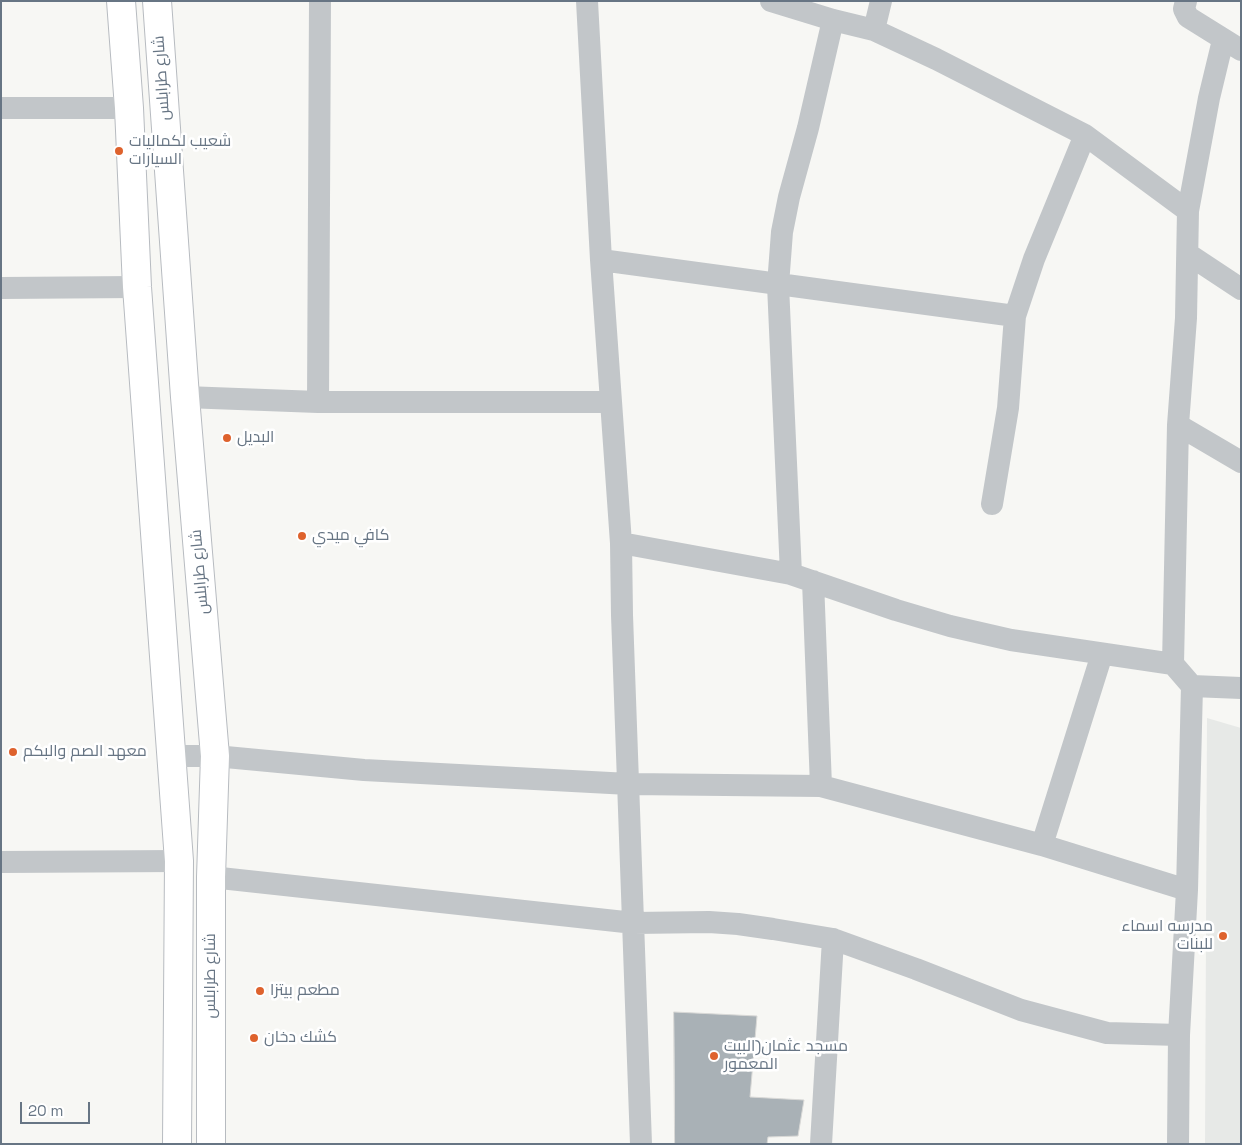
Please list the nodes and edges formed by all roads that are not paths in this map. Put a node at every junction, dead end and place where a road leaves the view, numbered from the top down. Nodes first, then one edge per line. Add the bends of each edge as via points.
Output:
1 (121, 1) edge
2 (157, 1) edge
3 (320, 1) edge
4 (587, 1) edge
5 (771, 1) edge
6 (881, 1) edge
7 (1186, 1) edge
8 (834, 20) junction
9 (874, 30) junction
10 (1232, 45) edge
11 (1, 108) edge
12 (129, 108) junction
13 (1086, 135) junction
14 (1188, 211) junction
15 (1188, 254) junction
16 (602, 260) junction
17 (778, 285) junction
18 (137, 287) junction
19 (1, 288) edge
20 (1241, 289) edge
21 (1015, 316) junction
22 (185, 397) junction
23 (318, 402) junction
24 (611, 402) junction
25 (1178, 425) junction
26 (1241, 462) edge
27 (992, 504) dead end
28 (621, 543) junction
29 (792, 574) junction
30 (814, 581) junction
31 (1102, 654) junction
32 (1173, 664) junction
33 (1192, 686) junction
34 (1241, 688) edge
35 (172, 756) junction
36 (215, 756) junction
37 (628, 784) junction
38 (821, 786) junction
39 (1042, 844) junction
40 (179, 861) junction
41 (1, 862) edge
42 (211, 877) junction
43 (1187, 890) junction
44 (634, 923) junction
45 (833, 939) junction
46 (1179, 1035) junction
47 (177, 1144) edge
48 (211, 1144) edge
49 (641, 1144) edge
50 (821, 1144) edge
51 (1178, 1144) edge

1 - 12 main road, شارع طرابلس
2 - 22 main road, شارع طرابلس
3 - 23 street
4 - 16 street
5 - 8 street
6 - 9 street
7 - 10 street via 1184,9 1188,18
8 - 9 street
8 - 17 street via 789,197 782,232
9 - 13 street
10 - 14 street via 1209,98
11 - 12 street
12 - 18 main road, شارع طرابلس
13 - 14 street
13 - 21 street via 1034,259
14 - 15 street
15 - 20 street
15 - 25 street
16 - 17 street
16 - 24 street
17 - 21 street
17 - 29 street
18 - 19 street
18 - 35 main road, شارع طرابلس
21 - 27 street via 1008,408
22 - 23 street
22 - 36 main road, شارع طرابلس
23 - 24 street
24 - 28 street
25 - 26 street
25 - 32 street
28 - 29 street
28 - 37 street
29 - 30 street
30 - 31 street via 950,626 1011,640
30 - 38 street
31 - 32 street
31 - 39 street
32 - 33 street
33 - 34 street
33 - 43 street
35 - 36 street
35 - 40 main road, شارع طرابلس
36 - 37 street via 364,770
36 - 42 main road, شارع طرابلس
37 - 38 street
37 - 44 street
38 - 39 street
39 - 43 street
40 - 41 street
40 - 47 main road, شارع طرابلس
42 - 44 street
42 - 48 main road, شارع طرابلس
43 - 46 street
44 - 45 street via 738,924
44 - 49 street
45 - 46 street via 1021,1010 1107,1033
45 - 50 street
46 - 51 street

